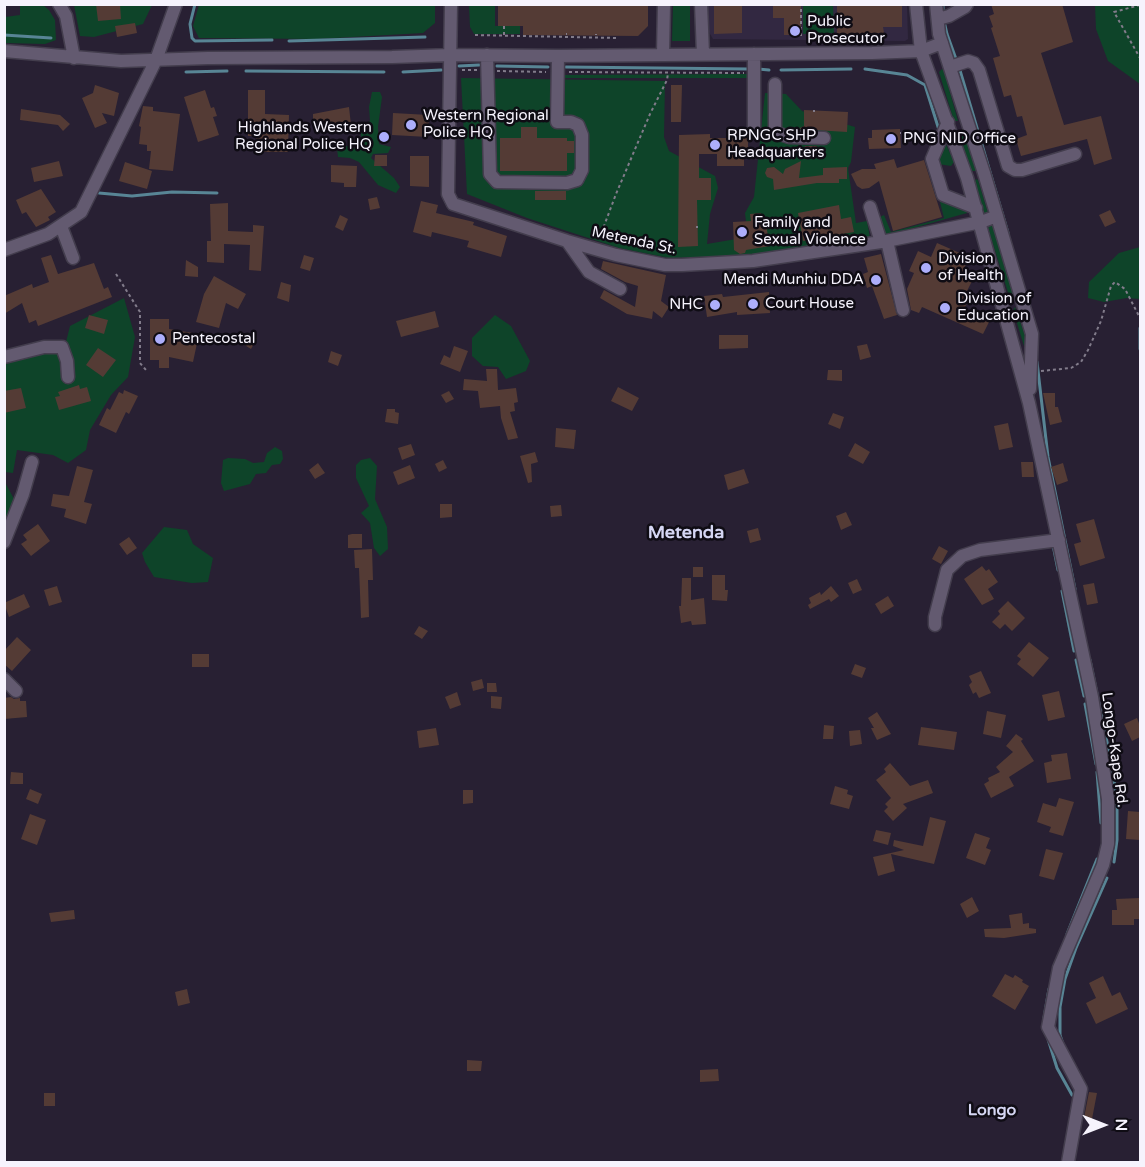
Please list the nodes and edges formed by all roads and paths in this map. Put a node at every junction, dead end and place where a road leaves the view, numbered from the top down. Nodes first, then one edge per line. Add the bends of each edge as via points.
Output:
1 (59, 4) edge
2 (176, 4) edge
3 (452, 4) edge
4 (664, 4) edge
5 (702, 4) edge
6 (801, 4) edge
7 (916, 4) edge
8 (936, 4) edge
9 (967, 4) edge
10 (1140, 5) edge
11 (938, 19) junction
12 (798, 25) dead end
13 (504, 26) dead end
14 (474, 35) dead end
15 (504, 36) junction
16 (618, 38) dead end
17 (942, 43) junction
18 (4, 51) edge
19 (921, 51) junction
20 (663, 54) junction
21 (703, 54) junction
22 (754, 54) junction
23 (451, 55) junction
24 (487, 55) junction
25 (558, 56) junction
26 (74, 57) junction
27 (1140, 58) edge
28 (156, 60) junction
29 (950, 67) junction
30 (462, 70) dead end
31 (489, 71) junction
32 (557, 72) junction
33 (668, 73) junction
34 (752, 73) dead end
35 (775, 84) dead end
36 (968, 123) junction
37 (949, 126) junction
38 (754, 127) dead end
39 (824, 138) dead end
40 (1075, 154) dead end
41 (984, 173) junction
42 (968, 178) junction
43 (870, 207) dead end
44 (976, 208) junction
45 (997, 216) junction
46 (981, 222) junction
47 (61, 226) junction
48 (567, 241) junction
49 (884, 242) junction
50 (4, 250) edge
51 (601, 250) junction
52 (73, 258) dead end
53 (116, 274) dead end
54 (620, 289) dead end
55 (903, 310) dead end
56 (1140, 318) edge
57 (4, 357) edge
58 (146, 370) dead end
59 (1030, 372) junction
60 (68, 377) dead end
61 (1029, 403) junction
62 (32, 462) dead end
63 (1059, 540) junction
64 (4, 542) edge
65 (935, 625) dead end
66 (4, 679) edge
67 (16, 691) dead end
68 (1068, 1162) edge

1 - 26 street via 66,16
2 - 28 street
3 - 23 street, Metenda St.
4 - 20 street
5 - 21 street
6 - 12 path via 800,35
7 - 19 street
8 - 11 street
9 - 11 street
10 - 27 path via 1114,12
11 - 17 street
13 - 15 path
14 - 15 path
15 - 16 path
17 - 19 street
17 - 29 street
18 - 26 street
19 - 22 street
19 - 37 street
20 - 21 street
20 - 25 street
21 - 22 street
22 - 38 street
23 - 24 street
23 - 28 street
23 - 48 street, Metenda St. via 448,194 453,204
24 - 25 street
24 - 31 street
25 - 32 street
26 - 28 street
28 - 47 street via 81,212
29 - 36 street
29 - 40 street via 968,61 979,70 1008,166 1022,170
30 - 31 path
31 - 32 path
31 - 32 street via 490,174 497,182 512,183 567,183 577,180 582,170 582,135 578,125 557,122
32 - 33 path
33 - 34 path
33 - 51 path via 604,226
35 - 39 street via 777,133
36 - 37 street
36 - 41 street
37 - 42 street
37 - 44 street via 932,159 943,195
41 - 42 street
41 - 45 street
42 - 44 street
43 - 49 street
44 - 46 street
45 - 46 street, Metenda St.
45 - 59 street via 1032,334
46 - 49 street, Metenda St.
46 - 61 street
47 - 50 street
47 - 52 street
48 - 51 street, Metenda St.
48 - 54 street via 589,272
49 - 51 street, Metenda St. via 753,261 682,266
49 - 55 street
53 - 58 path via 140,312 140,363
56 - 59 path via 1125,289 1115,282 1081,362 1071,368
57 - 60 street via 44,347 62,347
59 - 61 street
61 - 63 street, Longo-Kape Rd.
62 - 64 street
63 - 65 street via 962,556 947,570
63 - 68 street, Longo-Kape Rd. via 1092,697 1108,799 1108,844 1103,865 1059,968 1048,1027 1081,1089
66 - 67 street

